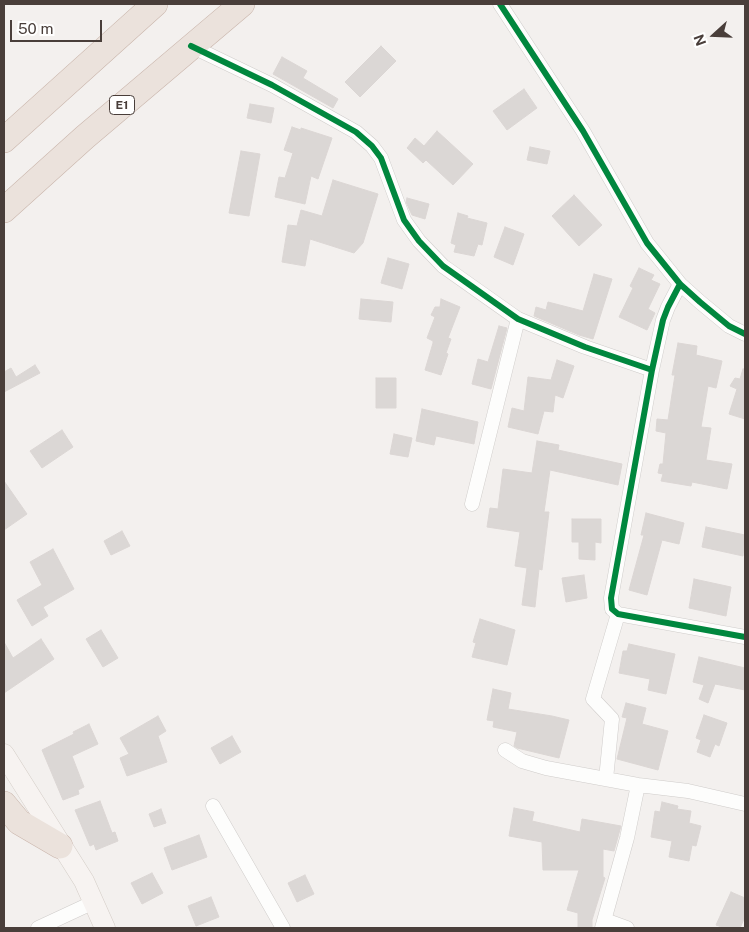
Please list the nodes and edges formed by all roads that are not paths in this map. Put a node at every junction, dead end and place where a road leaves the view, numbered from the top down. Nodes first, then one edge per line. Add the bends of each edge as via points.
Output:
1 (155, 4) edge
2 (242, 4) edge
3 (500, 4) edge
4 (191, 46) junction
5 (4, 140) edge
6 (4, 210) edge
7 (680, 284) junction
8 (518, 318) junction
9 (745, 334) edge
10 (652, 370) junction
11 (472, 504) dead end
12 (618, 614) junction
13 (745, 637) edge
14 (505, 750) dead end
15 (4, 754) edge
16 (606, 779) junction
17 (638, 785) junction
18 (4, 804) edge
19 (745, 804) edge
20 (213, 806) dead end
21 (60, 846) junction
22 (94, 902) junction
23 (604, 924) edge
24 (38, 928) edge
25 (105, 928) edge
26 (283, 928) edge
27 (627, 928) edge

1 - 5 highway
2 - 4 highway, E1
3 - 7 street via 583,131 647,243
4 - 6 highway, E1
4 - 8 street via 272,85 356,132 381,158 404,220 419,241 443,266
7 - 9 street via 730,326
7 - 10 street via 663,320
8 - 10 street
8 - 11 street
10 - 12 street via 611,598 612,608
12 - 13 street
12 - 16 street via 593,699 612,719
14 - 16 street via 522,761 546,768
15 - 21 main road
16 - 17 street
17 - 19 street via 688,791
17 - 23 street
18 - 21 highway via 19,822
20 - 26 street
21 - 22 main road
22 - 24 street
22 - 25 main road
23 - 27 street

